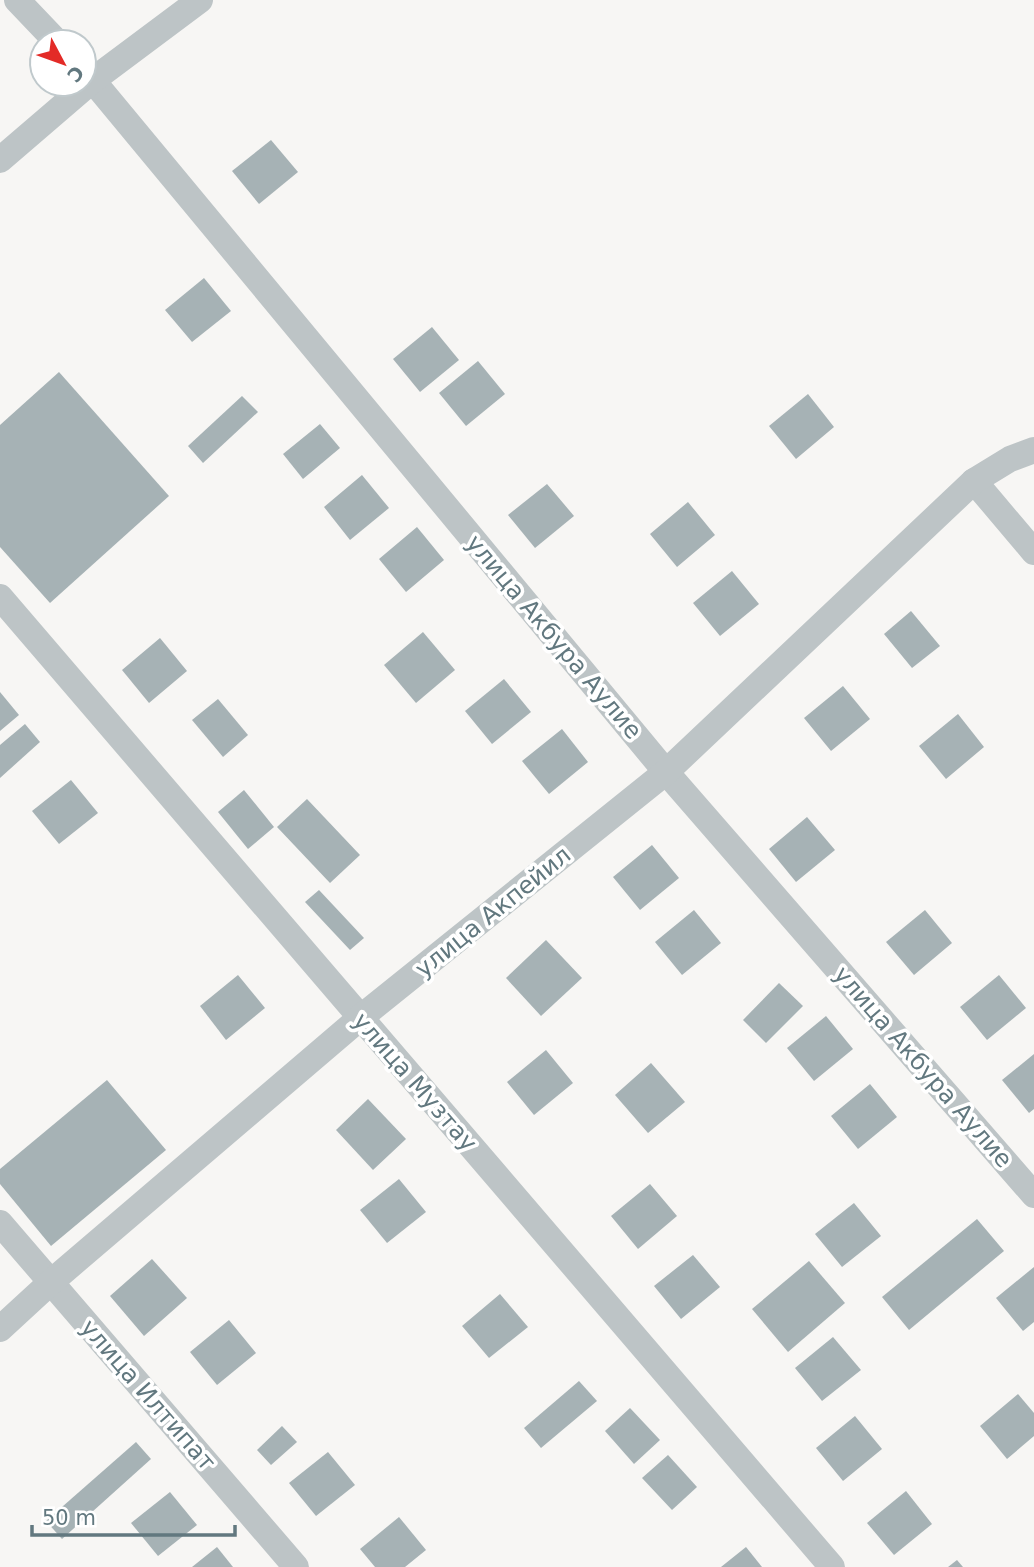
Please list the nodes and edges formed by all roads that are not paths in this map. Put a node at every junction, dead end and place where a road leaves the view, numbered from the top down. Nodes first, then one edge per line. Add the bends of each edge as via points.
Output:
1 (17, 0) edge
2 (200, 0) edge
3 (44, 28) edge
4 (98, 69) edge
5 (98, 86) edge
6 (65, 98) edge
7 (0, 160) edge
8 (1034, 450) edge
9 (974, 481) junction
10 (1034, 552) edge
11 (0, 597) edge
12 (666, 772) junction
13 (360, 1018) junction
14 (1034, 1195) edge
15 (0, 1223) edge
16 (51, 1282) junction
17 (0, 1329) edge
18 (296, 1567) edge
19 (832, 1567) edge

1 - 3 street
2 - 4 street
5 - 12 street, улица Акбура Аулие
6 - 7 street
8 - 9 street, улица Акпейил
9 - 10 street
9 - 12 street, улица Акпейил
11 - 13 street, улица Музтау
12 - 13 street, улица Акпейил
12 - 14 street, улица Акбура Аулие
13 - 16 street, улица Акпейил
13 - 19 street, улица Музтау
15 - 16 street, улица Илтипат
16 - 17 street, улица Акпейил
16 - 18 street, улица Илтипат

